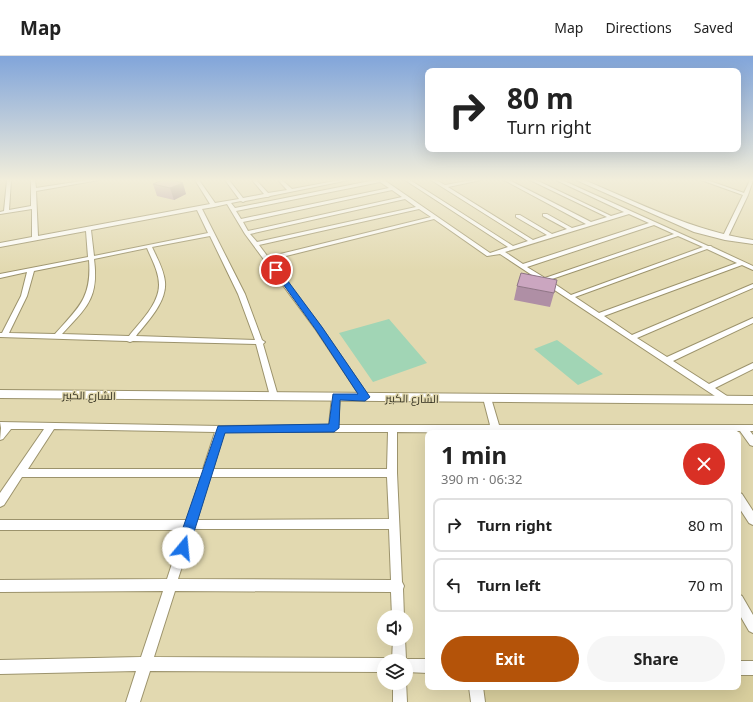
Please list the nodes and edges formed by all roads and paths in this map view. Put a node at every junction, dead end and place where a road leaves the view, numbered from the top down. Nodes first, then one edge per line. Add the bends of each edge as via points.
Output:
1 (16, 210) edge
2 (33, 210) edge
3 (187, 210) edge
4 (200, 210) edge
5 (233, 210) edge
6 (292, 210) edge
7 (349, 210) edge
8 (409, 210) edge
9 (422, 210) edge
10 (454, 210) edge
11 (481, 210) edge
12 (564, 210) edge
13 (595, 210) edge
14 (625, 210) edge
15 (648, 210) edge
16 (657, 210) edge
17 (740, 210) edge
18 (6, 212) joint
19 (629, 212) junction
20 (0, 213) edge
21 (545, 215) dead end
22 (518, 216) dead end
23 (434, 218) junction
24 (612, 218) junction
25 (240, 221) junction
26 (655, 223) junction
27 (591, 224) junction
28 (88, 228) junction
29 (572, 230) junction
30 (247, 232) junction
31 (211, 234) junction
32 (680, 234) junction
33 (552, 236) junction
34 (730, 238) junction
35 (35, 239) junction
36 (533, 242) junction
37 (753, 242) edge
38 (256, 244) junction
39 (0, 246) edge
40 (149, 246) junction
41 (709, 247) junction
42 (513, 248) junction
43 (501, 252) junction
44 (90, 258) junction
45 (268, 259) junction
46 (742, 263) junction
47 (522, 266) junction
48 (752, 267) edge
49 (31, 270) junction
50 (0, 276) edge
51 (544, 280) junction
52 (753, 286) edge
53 (570, 297) junction
54 (598, 316) junction
55 (753, 320) edge
56 (2, 335) edge
57 (57, 336) junction
58 (631, 338) junction
59 (130, 340) junction
60 (261, 342) junction
61 (666, 361) junction
62 (753, 366) edge
63 (708, 388) junction
64 (0, 394) edge
65 (274, 396) junction
66 (336, 397) junction
67 (365, 397) junction
68 (487, 398) junction
69 (727, 400) junction
70 (753, 400) edge
71 (4, 425) edge
72 (52, 425) junction
73 (334, 428) junction
74 (742, 428) junction
75 (753, 428) edge
76 (222, 429) junction
77 (393, 429) junction
78 (425, 430) edge
79 (495, 430) edge
80 (594, 430) edge
81 (645, 430) edge
82 (711, 430) edge
83 (0, 436) edge
84 (753, 442) edge
85 (392, 472) junction
86 (20, 473) junction
87 (206, 474) junction
88 (0, 502) edge
89 (741, 502) edge
90 (753, 520) edge
91 (190, 524) junction
92 (395, 524) junction
93 (0, 525) edge
94 (171, 585) junction
95 (0, 586) edge
96 (398, 586) junction
97 (741, 605) edge
98 (398, 610) edge
99 (753, 627) edge
100 (144, 664) junction
101 (377, 665) edge
102 (413, 665) edge
103 (425, 666) edge
104 (0, 667) edge
105 (741, 668) edge
106 (753, 668) edge
107 (400, 690) edge
108 (476, 690) edge
109 (133, 702) edge
110 (400, 702) edge
111 (478, 702) edge

1 - 18 street
2 - 35 street
3 - 28 street
4 - 31 street
5 - 25 street
6 - 25 street
7 - 30 street
8 - 38 street
9 - 23 street
10 - 42 street
11 - 36 street
12 - 27 street
13 - 24 street
14 - 19 street
15 - 34 street via 688,227
16 - 34 street
17 - 34 street
18 - 20 street
19 - 24 street
19 - 26 street
21 - 29 street
22 - 33 street
23 - 43 street via 488,255
23 - 45 street
24 - 27 street
25 - 30 street
26 - 32 street
26 - 47 street
27 - 29 street
28 - 35 street
28 - 44 street
29 - 33 street
30 - 38 street
31 - 40 street
31 - 60 street via 235,279
32 - 41 street
32 - 51 street
33 - 36 street
34 - 37 street
35 - 39 street
36 - 42 street
38 - 45 street
40 - 44 street
40 - 59 street via 162,291 158,301
41 - 46 street
41 - 53 street
42 - 43 street
43 - 47 street
44 - 49 street
44 - 57 street via 93,282 88,298 76,316
45 - 67 street
46 - 48 street
46 - 54 street
47 - 51 street
49 - 50 street
49 - 56 street via 24,296
51 - 53 street
52 - 58 street
53 - 54 street
54 - 58 street
55 - 61 street
56 - 57 street
57 - 59 street
58 - 61 street
59 - 60 street
60 - 65 street
61 - 63 street
62 - 63 street
63 - 69 street
64 - 65 street, الشارع الكبير
65 - 66 street, الشارع الكبير
66 - 67 street, الشارع الكبير
66 - 73 street
67 - 68 street, الشارع الكبير
68 - 69 street, الشارع الكبير
68 - 79 street
69 - 70 street, الشارع الكبير
71 - 72 street
71 - 83 street
72 - 76 street
72 - 86 street
73 - 76 street
73 - 77 street
74 - 75 street
74 - 82 street
74 - 84 street
76 - 87 street
77 - 78 street
77 - 85 street
80 - 81 street
85 - 87 street
85 - 92 street
86 - 87 street
86 - 88 street
87 - 91 street
89 - 90 street
91 - 92 street
91 - 93 street
91 - 94 street
92 - 96 street
94 - 95 street
94 - 96 street
94 - 100 street
96 - 98 street
97 - 99 street
100 - 101 street
100 - 104 street
100 - 109 street
102 - 103 street
105 - 106 street
107 - 110 street
108 - 111 street

